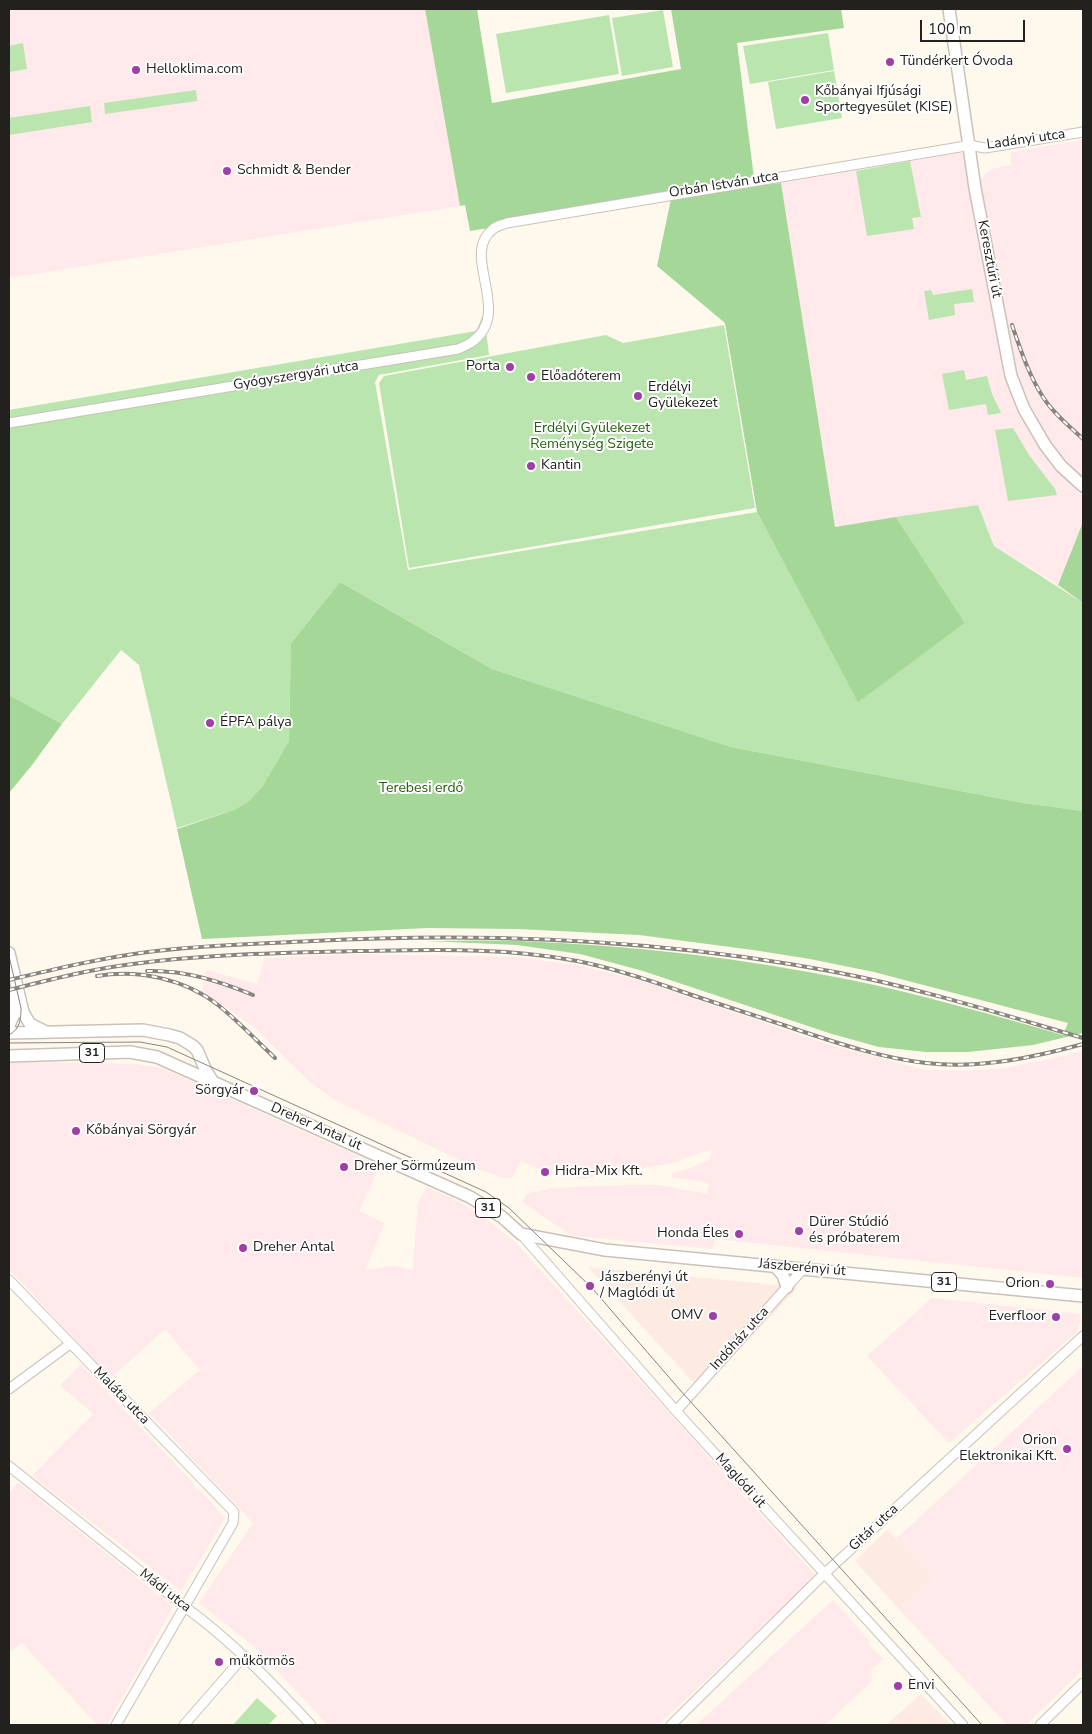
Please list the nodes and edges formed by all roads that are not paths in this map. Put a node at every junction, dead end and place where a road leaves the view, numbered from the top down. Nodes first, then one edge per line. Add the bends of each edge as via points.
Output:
1 (948, 9) edge
2 (1083, 132) edge
3 (969, 145) junction
4 (485, 238) joint
5 (9, 423) edge
6 (1083, 486) edge
7 (9, 953) edge
8 (9, 982) edge
9 (9, 1025) edge
10 (9, 1033) edge
11 (50, 1034) junction
12 (197, 1050) junction
13 (9, 1056) edge
14 (173, 1064) junction
15 (213, 1082) junction
16 (522, 1234) junction
17 (775, 1266) junction
18 (804, 1268) junction
19 (9, 1280) edge
20 (787, 1287) junction
21 (1083, 1296) edge
22 (1083, 1336) edge
23 (70, 1344) junction
24 (9, 1389) edge
25 (676, 1411) junction
26 (9, 1466) edge
27 (824, 1574) junction
28 (185, 1607) junction
29 (244, 1656) junction
30 (1083, 1682) edge
31 (1043, 1724) edge
32 (116, 1725) edge
33 (184, 1725) edge
34 (311, 1725) edge
35 (671, 1725) edge
36 (963, 1725) edge

1 - 3 main road, Keresztúri út
2 - 3 street, Ladányi utca via 985,148
3 - 4 street, Orbán István utca via 506,223 493,228
3 - 6 main road, Keresztúri út via 1014,386 1031,424 1045,445
4 - 5 street, Gyógyszergyári utca via 481,257 489,309 487,320 472,342 458,349
7 - 11 main road via 23,1012 30,1024
8 - 9 main road via 14,1014
10 - 11 main road, 31
11 - 12 main road, 31 via 143,1030 180,1038
12 - 14 main road via 190,1063
12 - 15 main road
13 - 14 main road, Dreher Antal út / 31 via 130,1052
14 - 15 main road, Dreher Antal út / 31
15 - 16 main road, Dreher Antal út / 31 via 470,1197
16 - 17 main road, Jászberényi út / 31 via 605,1250
16 - 25 street, Maglódi út
17 - 18 main road, Jászberényi út / 31
17 - 20 main road
18 - 20 street, Indóház utca
18 - 21 main road, Jászberényi út / 31
19 - 23 street, Maláta utca
20 - 25 street, Indóház utca
22 - 27 street, Gitár utca
23 - 24 street
23 - 28 street, Maláta utca via 234,1512 233,1523
25 - 27 street, Maglódi út
26 - 28 street, Mádi utca
27 - 35 street, Gitár utca
27 - 36 street, Maglódi út
28 - 29 street, Mádi utca via 216,1629
28 - 32 street
29 - 33 street
29 - 34 street, Mádi utca
30 - 31 street

